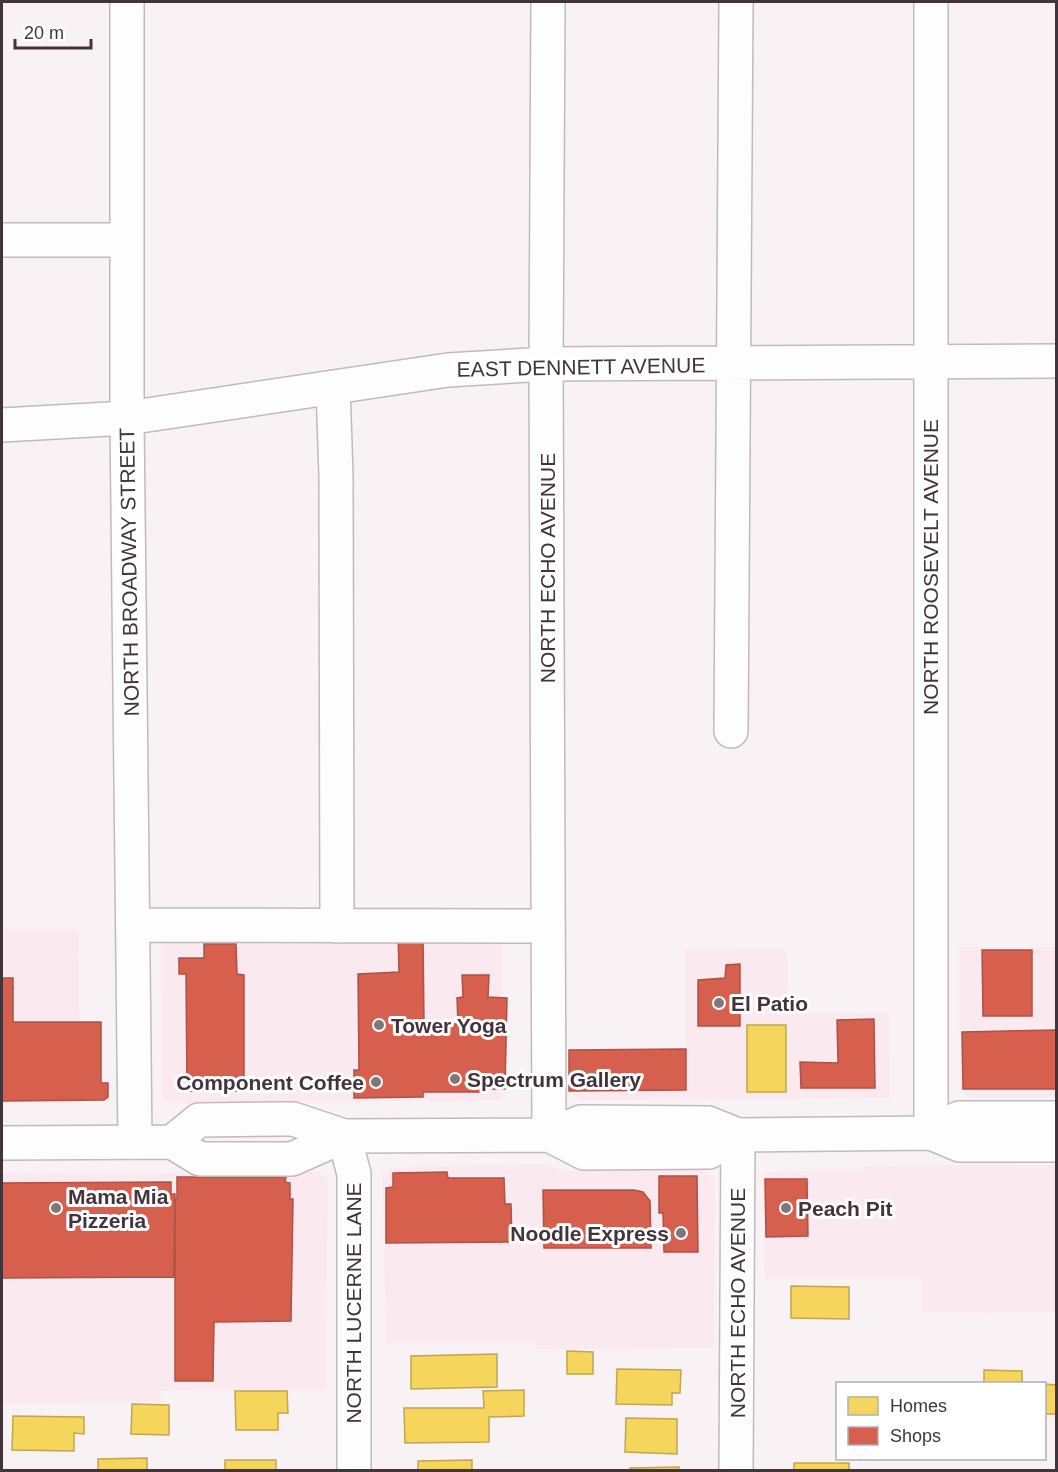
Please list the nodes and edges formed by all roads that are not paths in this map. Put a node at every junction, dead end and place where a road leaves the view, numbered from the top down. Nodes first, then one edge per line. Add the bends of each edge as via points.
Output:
1 (127, 2) edge
2 (548, 2) edge
3 (735, 2) edge
4 (931, 2) edge
5 (2, 240) edge
6 (127, 240) junction
7 (1056, 361) edge
8 (930, 363) junction
9 (546, 364) junction
10 (734, 364) junction
11 (333, 387) junction
12 (127, 418) junction
13 (2, 425) edge
14 (731, 731) dead end
15 (133, 925) junction
16 (337, 926) junction
17 (548, 926) junction
18 (1056, 1118) edge
19 (931, 1133) junction
20 (549, 1135) junction
21 (738, 1135) junction
22 (344, 1136) junction
23 (135, 1142) junction
24 (2, 1143) edge
25 (1056, 1144) edge
26 (354, 1470) edge
27 (736, 1470) edge

1 - 6 street, NORTH BROADWAY STREET
2 - 9 street, NORTH ECHO AVENUE
3 - 10 street
4 - 8 street, NORTH ROOSEVELT AVENUE
5 - 6 street
6 - 12 street, NORTH BROADWAY STREET
7 - 8 street, EAST DENNETT AVENUE
8 - 10 street, EAST DENNETT AVENUE
8 - 19 street, NORTH ROOSEVELT AVENUE
9 - 10 street, EAST DENNETT AVENUE
9 - 11 street, EAST DENNETT AVENUE via 447,370
9 - 17 street, NORTH ECHO AVENUE
10 - 14 street
11 - 12 street, EAST DENNETT AVENUE
11 - 16 street
12 - 13 street, EAST DENNETT AVENUE
12 - 15 street, NORTH BROADWAY STREET
15 - 16 street
15 - 23 street, NORTH BROADWAY STREET
16 - 17 street
17 - 20 street, NORTH ECHO AVENUE
18 - 19 street via 959,1118
19 - 21 street
19 - 25 street via 960,1144
20 - 21 street via 584,1153 709,1152
20 - 22 street
21 - 27 street, NORTH ECHO AVENUE
22 - 23 street via 293,1119 199,1120 172,1142
22 - 26 street, NORTH LUCERNE LANE via 354,1174
23 - 24 street

